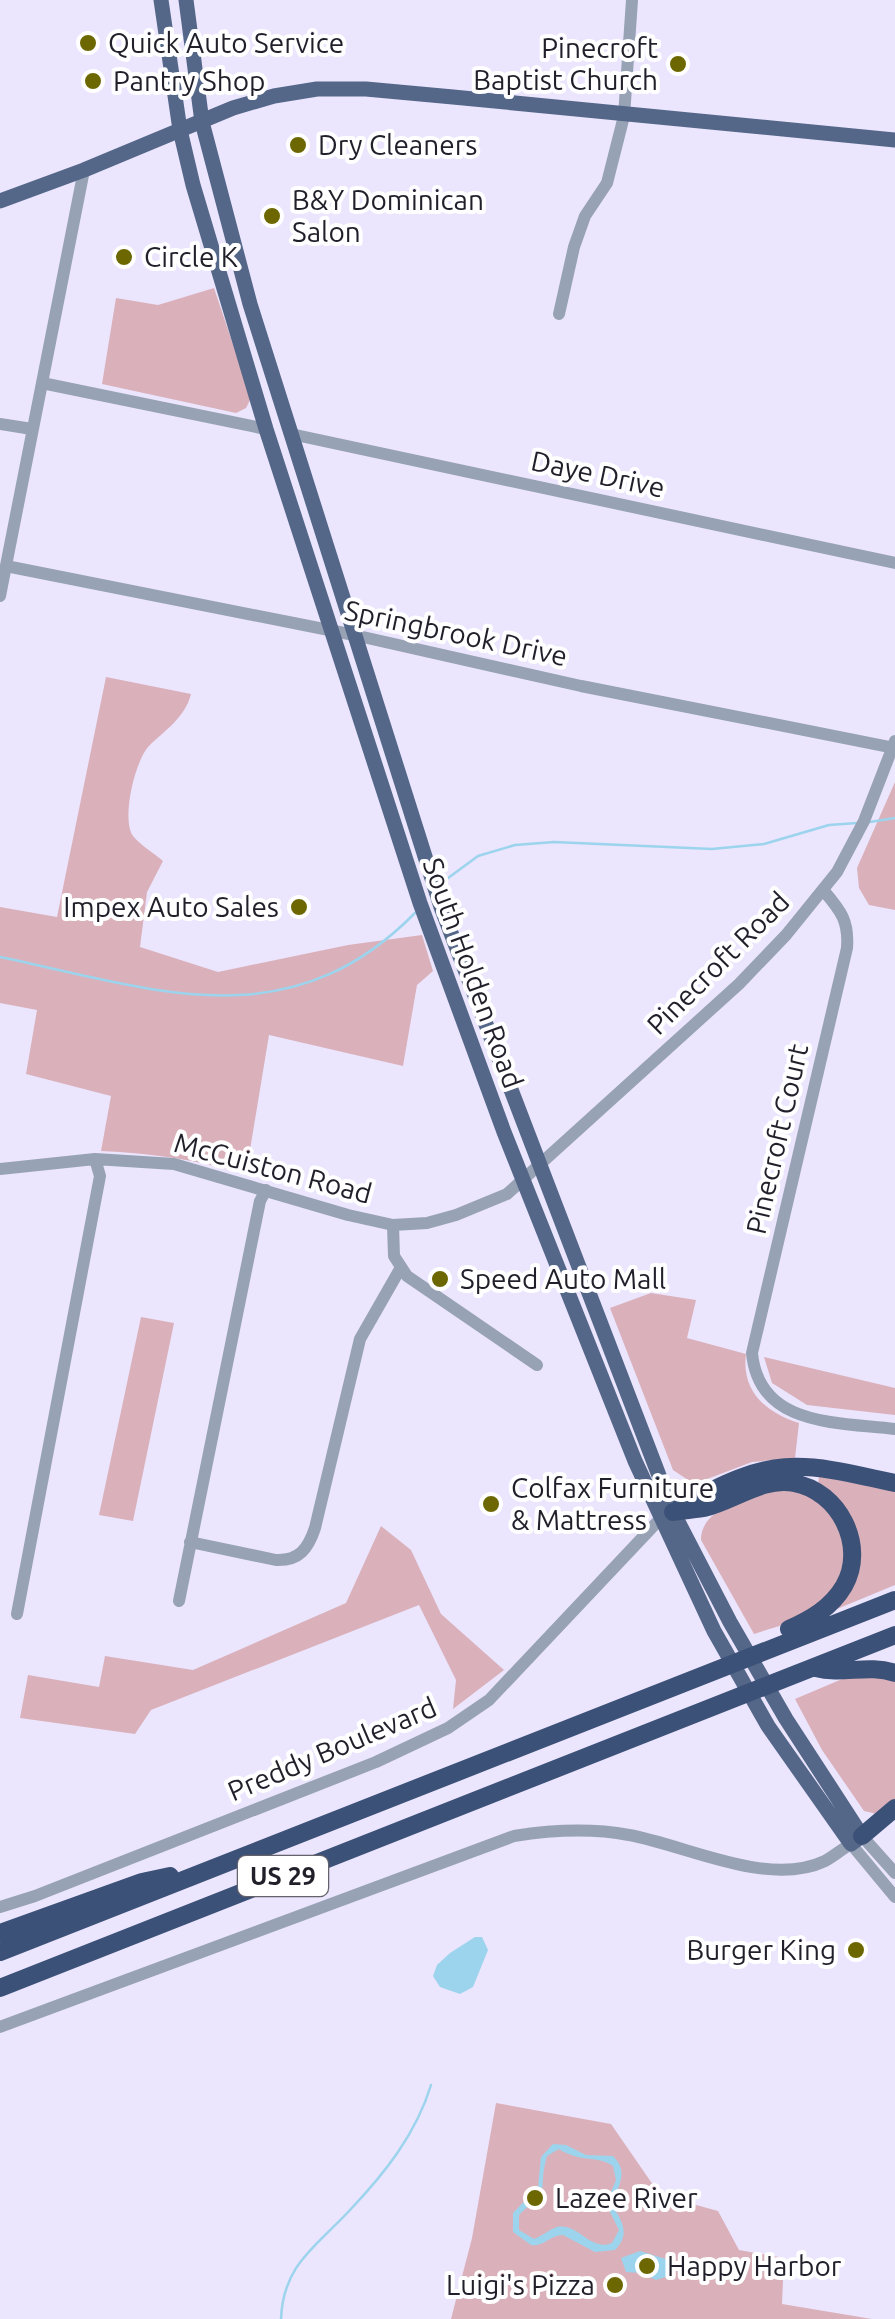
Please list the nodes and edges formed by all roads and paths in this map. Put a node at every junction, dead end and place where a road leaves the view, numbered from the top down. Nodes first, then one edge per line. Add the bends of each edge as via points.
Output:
1 (161, 0) edge
2 (186, 0) edge
3 (632, 0) edge
4 (624, 116) junction
5 (202, 122) junction
6 (180, 130) junction
7 (895, 140) edge
8 (84, 170) junction
9 (0, 200) edge
10 (559, 314) dead end
11 (42, 383) junction
12 (0, 424) edge
13 (32, 430) junction
14 (266, 430) junction
15 (291, 434) junction
16 (895, 563) edge
17 (6, 566) junction
18 (2, 580) edge
19 (0, 596) edge
20 (334, 632) junction
21 (354, 634) junction
22 (894, 746) edge
23 (824, 891) junction
24 (95, 1159) junction
25 (538, 1166) junction
26 (0, 1170) edge
27 (524, 1180) junction
28 (266, 1190) junction
29 (393, 1225) junction
30 (400, 1269) junction
31 (537, 1365) dead end
32 (895, 1429) edge
33 (895, 1484) edge
34 (666, 1516) junction
35 (190, 1542) junction
36 (895, 1600) edge
37 (178, 1601) dead end
38 (16, 1614) dead end
39 (895, 1636) edge
40 (731, 1663) junction
41 (815, 1668) junction
42 (895, 1673) edge
43 (895, 1808) edge
44 (895, 1821) edge
45 (856, 1840) junction
46 (224, 1864) junction
47 (895, 1873) edge
48 (895, 1897) edge
49 (0, 1906) edge
50 (0, 1932) edge
51 (0, 1952) edge
52 (0, 1988) edge
53 (0, 2027) edge

1 - 6 main road, South Holden Road
2 - 5 main road, South Holden Road
3 - 4 street
4 - 5 main road via 317,89 274,96
4 - 7 main road
4 - 10 street via 606,183 574,246
5 - 6 main road
5 - 15 main road, South Holden Road
6 - 8 main road
6 - 14 main road, South Holden Road
8 - 9 main road
8 - 11 street
11 - 13 street
11 - 14 street
12 - 13 street
13 - 17 street
14 - 20 main road, South Holden Road
15 - 16 street, Daye Drive
15 - 21 main road, South Holden Road
17 - 18 street
17 - 20 street, Springbrook Drive
18 - 19 street
20 - 21 street, Springbrook Drive
20 - 27 main road, South Holden Road via 420,903
21 - 22 street, Springbrook Drive
21 - 25 main road, South Holden Road via 440,907
22 - 23 street, Pinecroft Road via 864,821
23 - 25 street, Pinecroft Road via 739,984
23 - 32 street, Pinecroft Court via 843,912 847,948 752,1354 760,1388 790,1411
24 - 26 street, McCuiston Road
24 - 28 street, McCuiston Road via 174,1164
24 - 38 street via 100,1176
25 - 27 street, Pinecroft Road
25 - 34 main road, South Holden Road
27 - 29 street, McCuiston Road via 456,1216
27 - 34 main road, South Holden Road
28 - 29 street, McCuiston Road
28 - 35 street
29 - 30 street
30 - 31 street
30 - 35 street via 357,1348 305,1550 283,1560
33 - 34 highway via 826,1468 779,1466 720,1486
34 - 40 highway via 792,1482 824,1496 845,1522 852,1561 829,1606 750,1646
34 - 45 main road, South Holden Road
34 - 45 main road, South Holden Road via 714,1630 768,1726
34 - 49 street, Preddy Boulevard via 489,1700 459,1722 360,1768
35 - 37 street
36 - 40 highway, US 29
39 - 41 highway, US 29
40 - 46 highway, US 29
41 - 42 highway
41 - 52 highway, US 29
43 - 45 highway
44 - 45 highway
45 - 47 street, South Holden Road
45 - 48 street, South Holden Road
45 - 53 street via 805,1867 768,1869 628,1834 552,1830 514,1836
46 - 50 highway via 142,1882
46 - 51 highway, US 29

